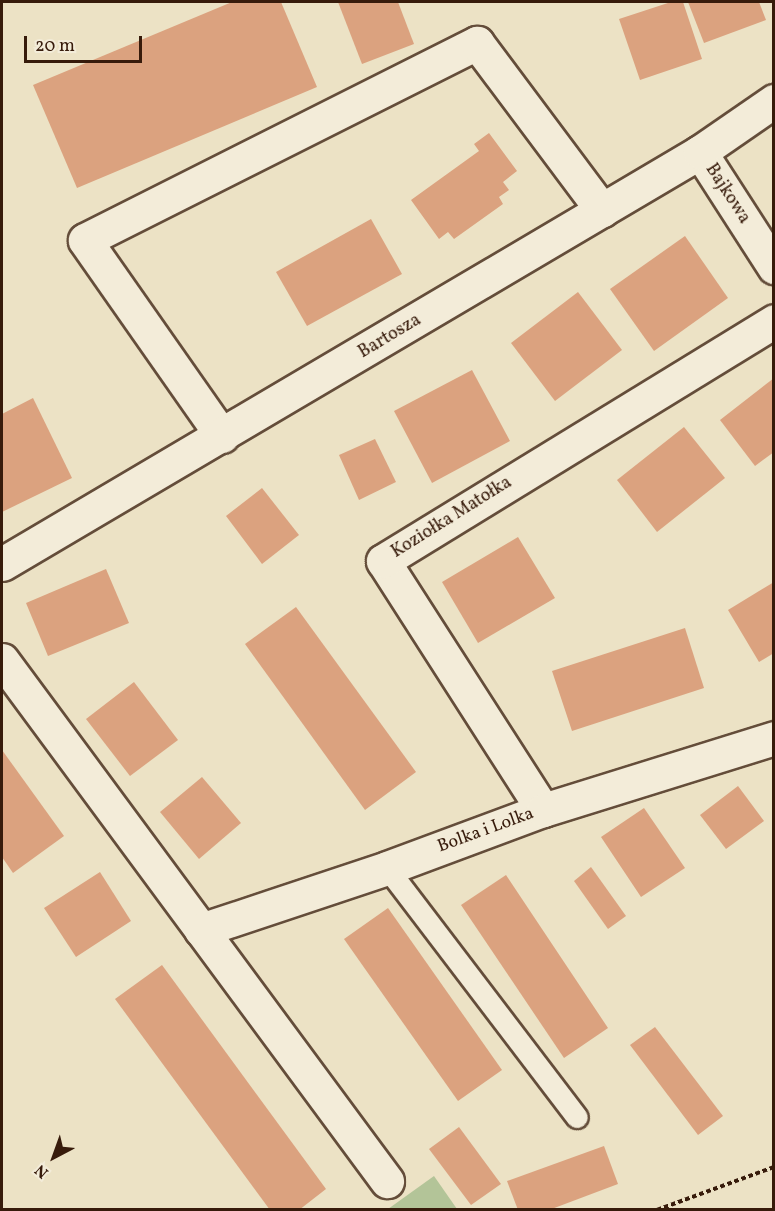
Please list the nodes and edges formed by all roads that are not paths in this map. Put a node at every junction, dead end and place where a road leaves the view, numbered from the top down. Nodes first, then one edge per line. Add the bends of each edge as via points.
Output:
1 (774, 101) edge
2 (700, 152) junction
3 (602, 210) junction
4 (774, 267) edge
5 (774, 321) edge
6 (222, 436) junction
7 (2, 564) edge
8 (2, 660) edge
9 (774, 738) edge
10 (543, 810) junction
11 (387, 868) junction
12 (201, 930) junction
13 (578, 1117) dead end
14 (387, 1181) dead end

1 - 2 street, Bartosza
2 - 3 street, Bartosza
2 - 4 street, Bajkowa
3 - 6 street, Bartosza
3 - 6 street via 477,43 85,240
5 - 10 street, Koziołka Matołka via 383,561
6 - 7 street, Bartosza
8 - 12 street
9 - 10 street, Bolka i Lolka
10 - 11 street, Bolka i Lolka
11 - 12 street, Bolka i Lolka
11 - 13 lane
12 - 14 street

